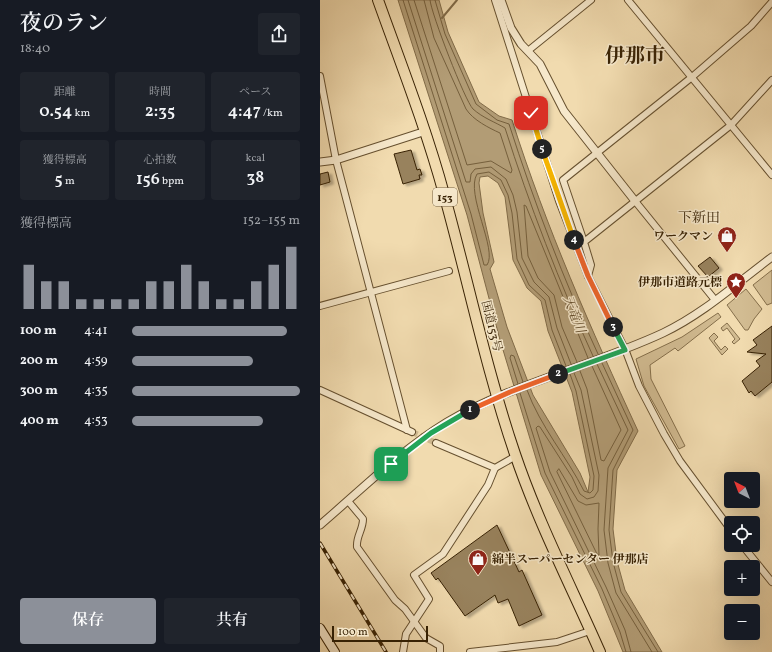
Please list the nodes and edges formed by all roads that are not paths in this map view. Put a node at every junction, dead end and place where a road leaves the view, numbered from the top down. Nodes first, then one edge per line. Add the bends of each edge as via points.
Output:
1 (378, 0) edge
2 (495, 0) edge
3 (501, 0) edge
4 (628, 0) edge
5 (589, 1) edge
6 (772, 2) edge
7 (529, 50) junction
8 (320, 76) edge
9 (692, 77) junction
10 (772, 80) edge
11 (731, 125) junction
12 (426, 131) junction
13 (596, 152) junction
14 (336, 160) junction
15 (320, 162) edge
16 (772, 175) edge
17 (635, 201) junction
18 (584, 242) junction
19 (772, 257) edge
20 (449, 271) dead end
21 (588, 276) junction
22 (370, 292) junction
23 (715, 300) junction
24 (320, 306) edge
25 (623, 350) junction
26 (320, 390) edge
27 (497, 398) junction
28 (436, 443) tunnel mouth
29 (516, 456) junction
30 (495, 468) junction
31 (348, 501) junction
32 (724, 521) edge
33 (320, 525) edge
34 (748, 552) edge
35 (772, 582) edge
36 (415, 622) junction
37 (320, 628) edge
38 (592, 635) junction
39 (335, 652) edge
40 (403, 652) edge
41 (440, 652) edge
42 (470, 652) edge
43 (600, 652) edge

1 - 12 highway, 国道153号 / 153
2 - 21 street via 559,201
3 - 7 street via 511,28 521,44
4 - 9 street
5 - 7 street
6 - 9 street via 751,26
7 - 13 street via 540,64 564,111
8 - 14 street
9 - 11 street
9 - 13 street
10 - 11 street
11 - 16 street
11 - 17 street
12 - 14 street
12 - 27 highway, 国道153号 / 153
13 - 17 street
13 - 18 street via 563,180
14 - 15 street
14 - 22 street
17 - 18 street
17 - 23 street
18 - 21 street via 591,264
19 - 23 street
20 - 22 street
21 - 25 street
22 - 24 street
22 - 26 street via 409,431
23 - 25 street via 664,332
25 - 27 street
25 - 32 street via 664,434 680,461
27 - 29 highway, 国道153号 / 153
27 - 31 street via 431,433
28 - 30 street
29 - 30 street
29 - 38 highway, 国道153号 / 153 via 549,540
30 - 36 street via 488,485 443,554 414,575 429,600
31 - 33 street
31 - 36 street via 363,519 363,527 356,539 357,547 394,600
34 - 35 street
36 - 40 street via 406,634
36 - 41 street via 426,638 440,646
37 - 39 main road
38 - 42 street via 557,642
38 - 43 highway, 国道153号 / 153

